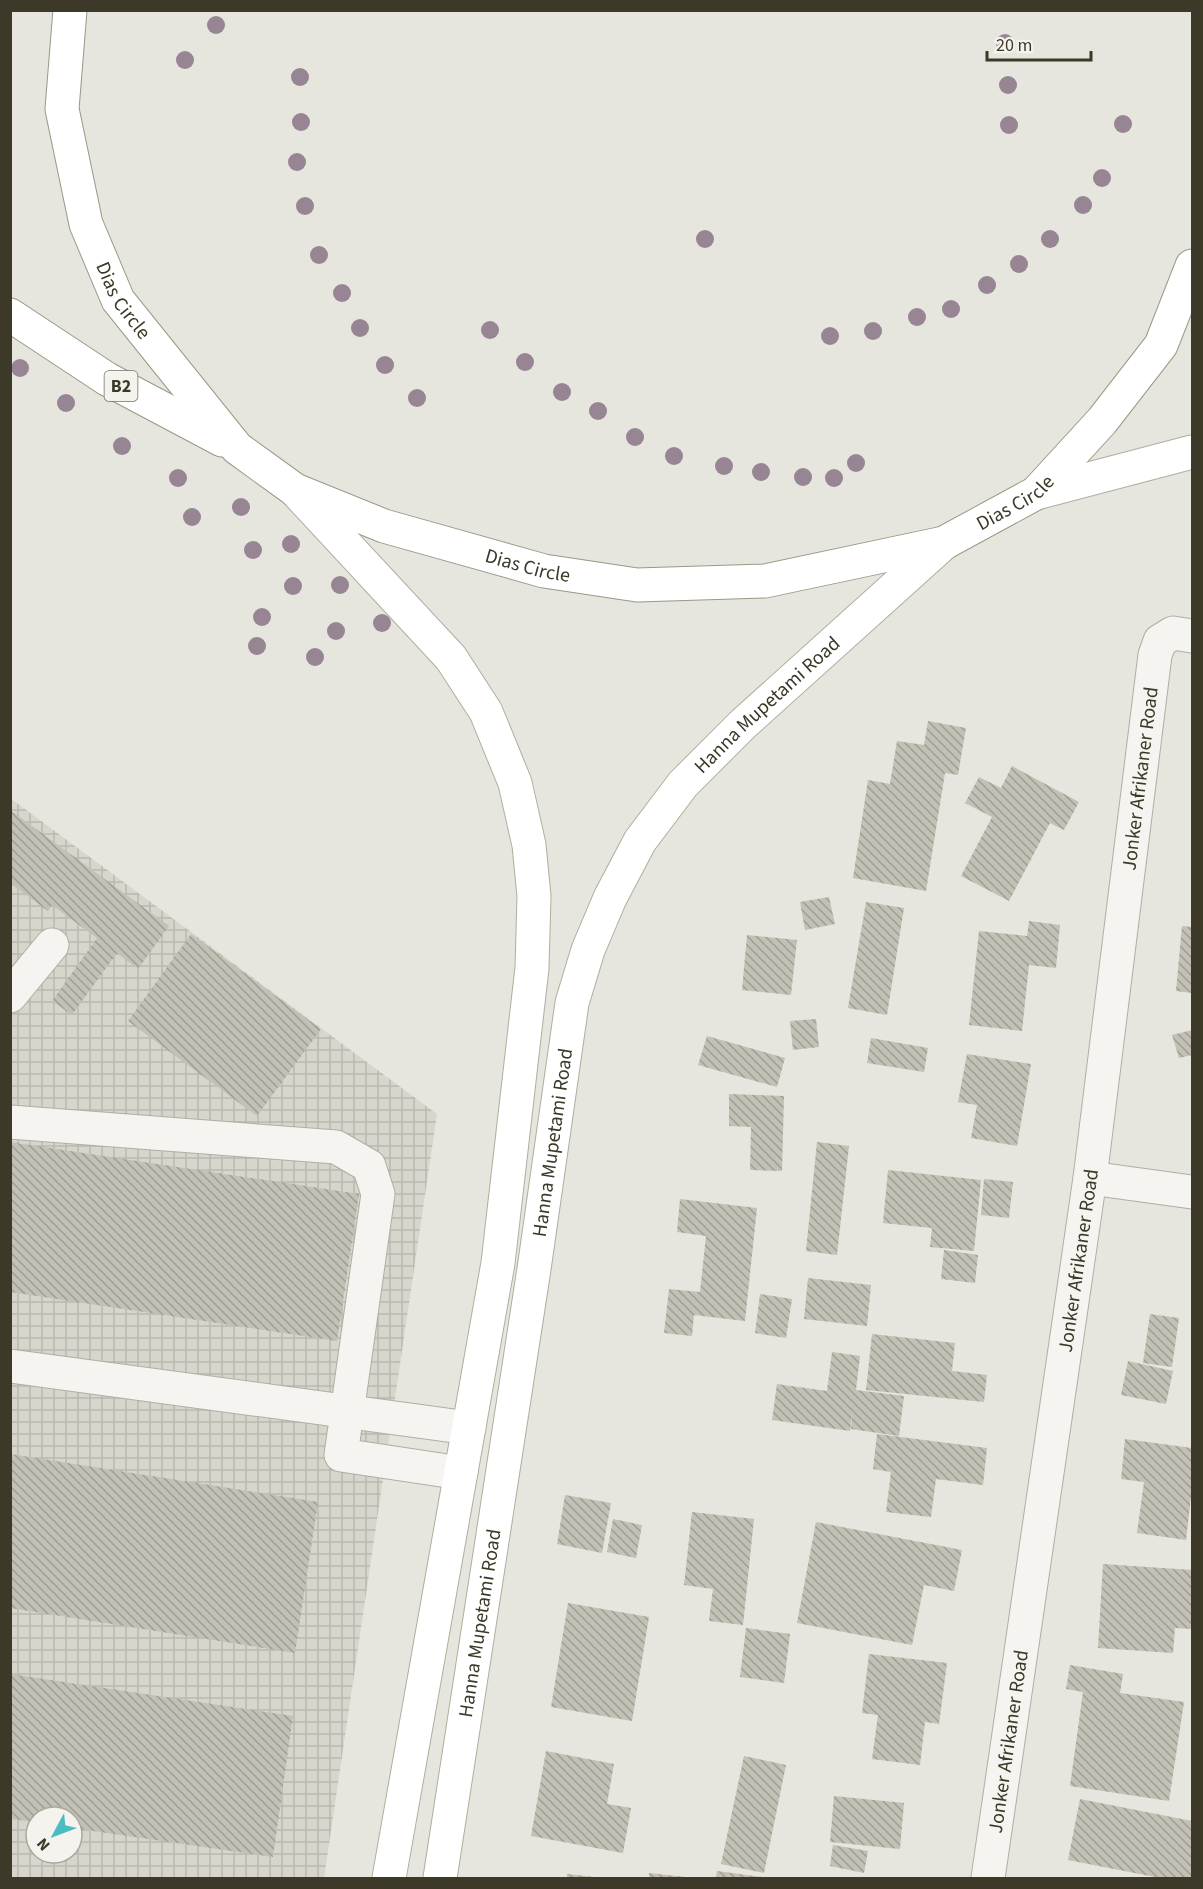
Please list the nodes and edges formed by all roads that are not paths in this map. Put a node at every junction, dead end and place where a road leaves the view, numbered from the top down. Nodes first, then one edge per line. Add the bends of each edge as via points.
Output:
1 (70, 10) edge
2 (1192, 266) edge
3 (10, 315) edge
4 (237, 448) junction
5 (1192, 452) edge
6 (295, 490) junction
7 (1036, 493) junction
8 (944, 543) junction
9 (1192, 636) edge
10 (52, 945) dead end
11 (10, 996) edge
12 (10, 1122) edge
13 (1090, 1178) junction
14 (1192, 1192) edge
15 (10, 1366) edge
16 (347, 1411) junction
17 (469, 1428) junction
18 (461, 1473) junction
19 (389, 1878) edge
20 (440, 1878) edge
21 (988, 1878) edge

1 - 4 main road, Dias Circle via 62,109 86,224 118,300
2 - 7 main road, Dias Circle via 1161,345 1102,421
3 - 4 main road, B2 via 107,379
4 - 6 main road, Dias Circle
5 - 7 main road
6 - 8 main road, Dias Circle via 384,526 544,571 637,585 765,581
6 - 17 main road, Hanna Mupetami Road via 451,658 486,712 515,783 529,845 534,896 532,968 498,1263
7 - 8 main road, Dias Circle
8 - 20 main road, Hanna Mupetami Road via 742,725 683,784 640,841 588,950 572,1003
9 - 13 street, Jonker Afrikaner Road via 1173,633 1160,641 1155,655
10 - 11 street
12 - 16 street via 336,1147 369,1166 378,1194
13 - 14 street
13 - 21 street, Jonker Afrikaner Road
15 - 16 street
16 - 17 street
16 - 18 street via 341,1455
17 - 18 main road, Hanna Mupetami Road
18 - 19 main road, Hanna Mupetami Road

